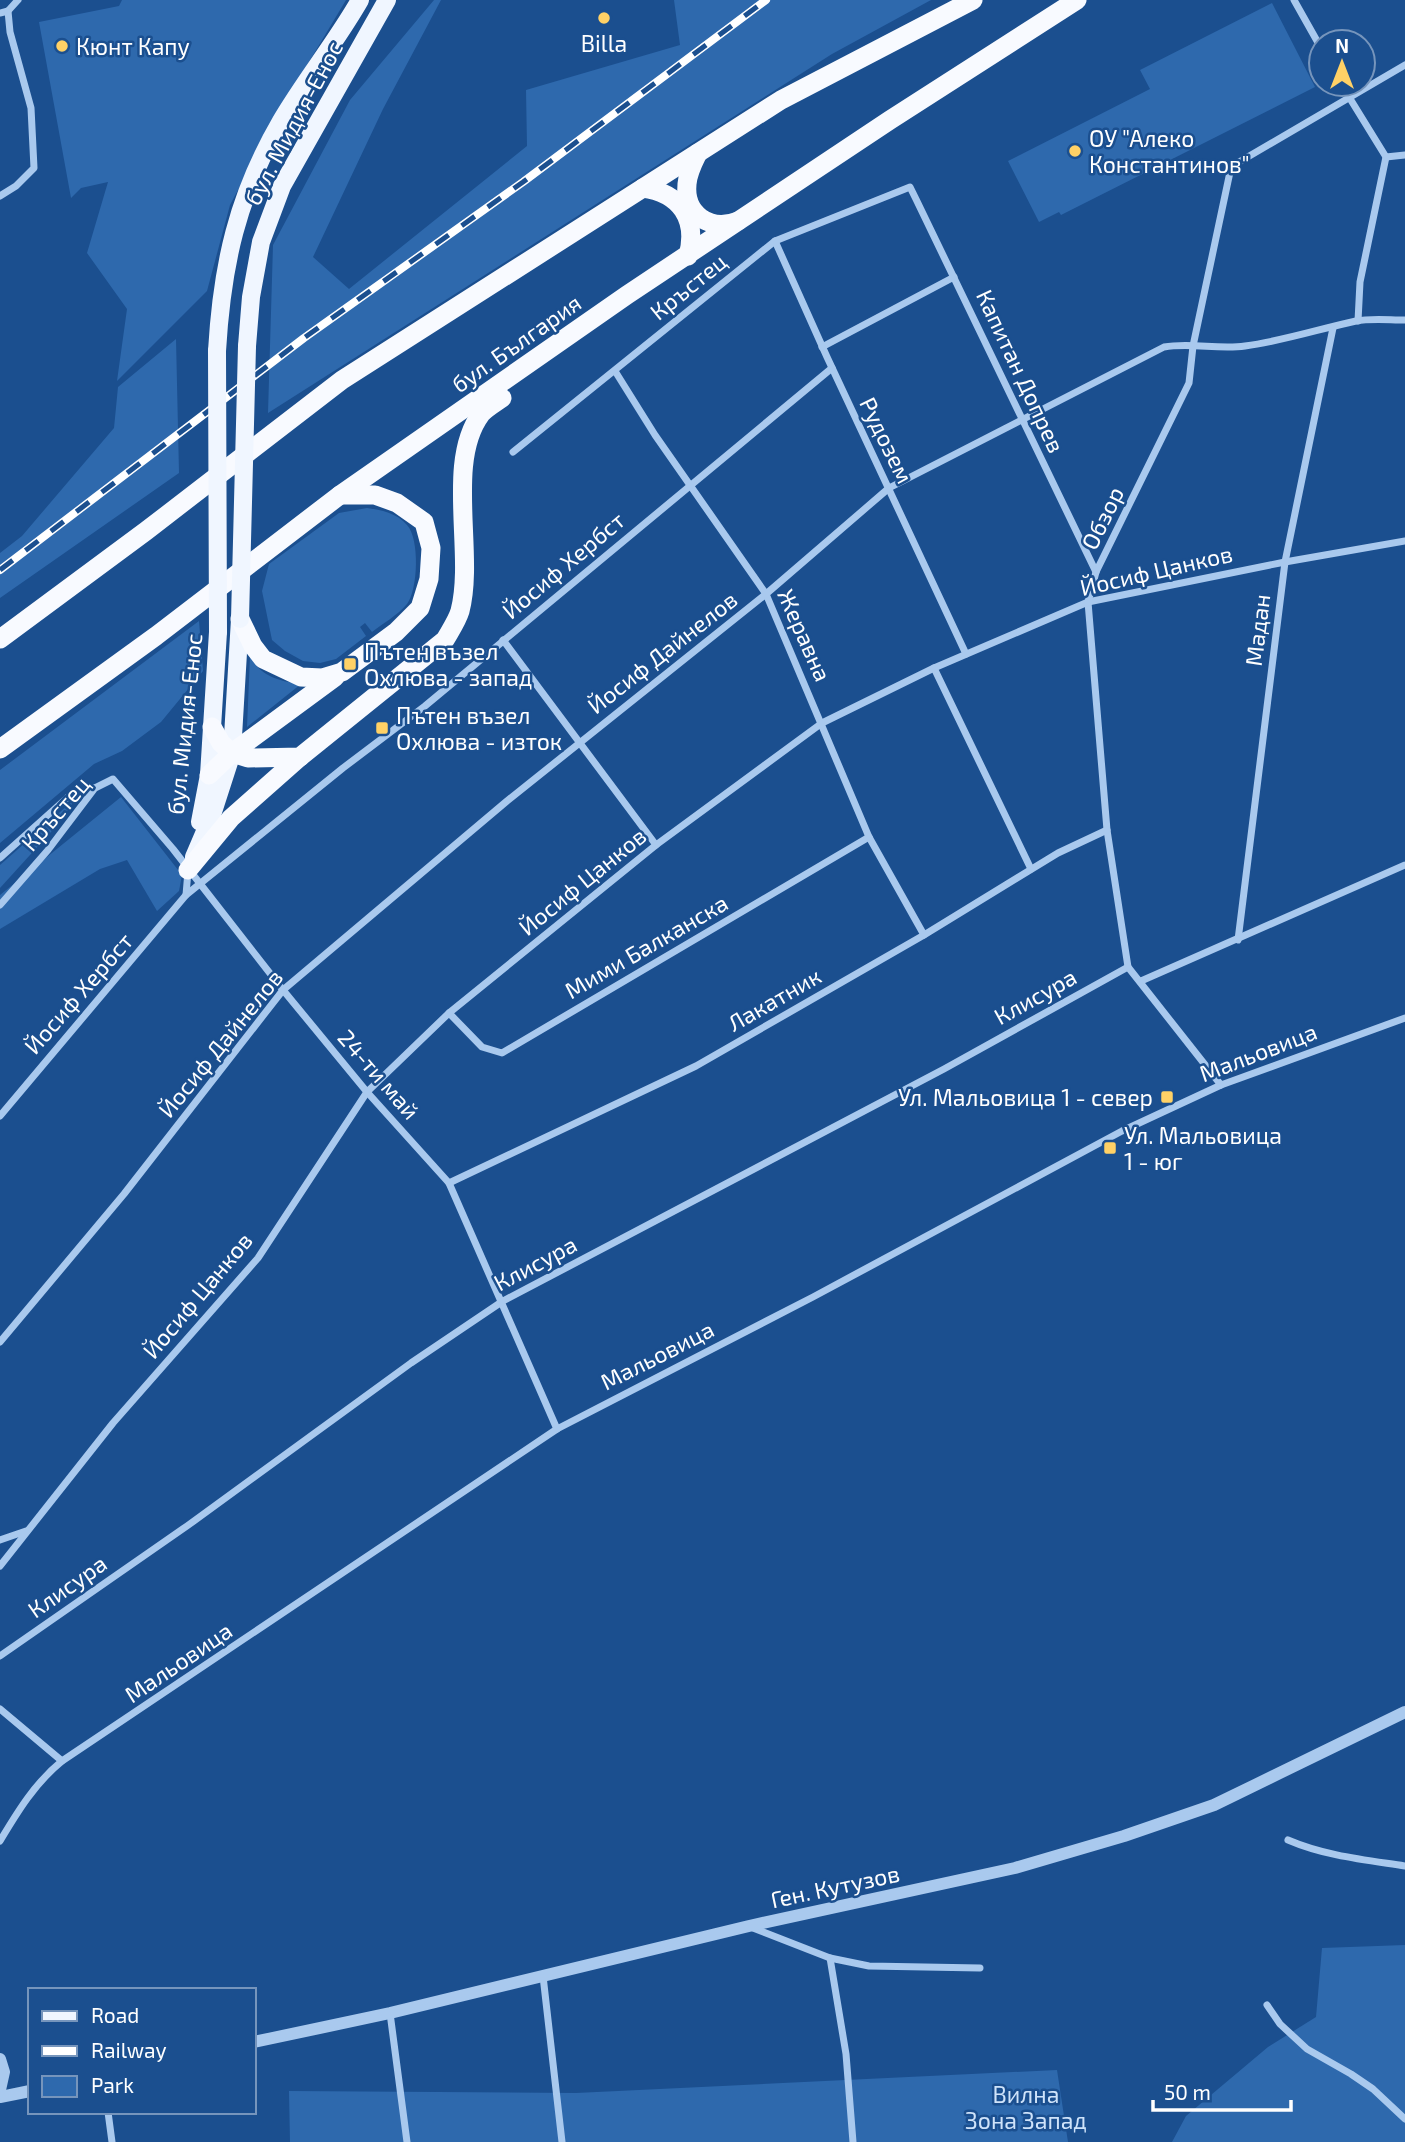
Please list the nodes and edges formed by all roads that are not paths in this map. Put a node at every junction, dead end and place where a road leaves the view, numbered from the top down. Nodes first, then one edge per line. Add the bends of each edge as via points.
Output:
1 (18, 0) edge
2 (359, 0) edge
3 (387, 0) edge
4 (973, 0) edge
5 (1076, 0) edge
6 (1294, 0) edge
7 (4, 12) edge
8 (1310, 28) edge
9 (1405, 65) edge
10 (1377, 82) edge
11 (1349, 98) joint
12 (698, 153) junction
13 (1405, 155) edge
14 (1386, 156) junction
15 (910, 187) joint
16 (643, 188) junction
17 (0, 196) edge
18 (745, 218) junction
19 (775, 241) junction
20 (688, 256) junction
21 (954, 277) junction
22 (628, 295) junction
23 (1405, 320) edge
24 (1358, 321) junction
25 (1333, 328) junction
26 (1193, 345) junction
27 (822, 347) junction
28 (832, 368) junction
29 (615, 372) junction
30 (1021, 419) junction
31 (513, 452) dead end
32 (691, 484) junction
33 (889, 488) junction
34 (340, 495) junction
35 (1405, 541) edge
36 (1284, 562) junction
37 (1096, 572) junction
38 (766, 594) junction
39 (1088, 602) junction
40 (240, 619) junction
41 (0, 639) edge
42 (503, 640) junction
43 (965, 654) junction
44 (359, 660) junction
45 (934, 668) junction
46 (822, 723) junction
47 (212, 727) junction
48 (578, 743) junction
49 (0, 749) edge
50 (232, 752) junction
51 (300, 757) junction
52 (209, 775) junction
53 (114, 779) joint
54 (95, 788) junction
55 (1107, 830) junction
56 (869, 838) junction
57 (656, 845) junction
58 (0, 858) edge
59 (1405, 866) edge
60 (1031, 869) junction
61 (194, 877) junction
62 (186, 895) junction
63 (0, 905) edge
64 (924, 934) junction
65 (1238, 940) junction
66 (1128, 967) junction
67 (1141, 981) junction
68 (283, 989) junction
69 (449, 1013) junction
70 (1405, 1018) edge
71 (1221, 1084) junction
72 (367, 1091) junction
73 (0, 1116) edge
74 (449, 1184) junction
75 (503, 1301) junction
76 (0, 1342) edge
77 (557, 1429) junction
78 (26, 1531) junction
79 (0, 1540) edge
80 (0, 1566) edge
81 (0, 1656) edge
82 (0, 1709) edge
83 (1405, 1712) edge
84 (62, 1760) junction
85 (1288, 1840) dead end
86 (0, 1841) edge
87 (1405, 1866) edge
88 (749, 1926) junction
89 (830, 1958) junction
90 (980, 1968) dead end
91 (543, 1976) junction
92 (1267, 2005) dead end
93 (390, 2012) junction
94 (256, 2042) edge
95 (0, 2059) edge
96 (0, 2090) edge
97 (28, 2091) edge
98 (0, 2097) edge
99 (108, 2114) edge
100 (1405, 2119) edge
101 (112, 2142) edge
102 (407, 2142) edge
103 (562, 2142) edge
104 (853, 2142) edge

1 - 7 street
2 - 47 main road, бул. Мидия-Енос, bridge via 282,120 243,202 231,242 216,351 218,632
3 - 40 main road, бул. Мидия-Енос, bridge via 282,186 261,242 247,346
4 - 12 highway via 781,100
5 - 18 highway, бул. България
6 - 8 street
7 - 17 street via 31,108 34,168
9 - 10 street, Обзор
11 - 14 street
11 - 26 street, Обзор via 1234,165
12 - 16 highway
12 - 18 highway via 687,187 696,212 717,225
13 - 14 street
14 - 24 street via 1360,282
15 - 19 street, Кръстец
15 - 21 street, Капитан Допрев
16 - 20 highway via 675,199 687,217 692,242
16 - 41 highway via 342,380
18 - 20 highway, бул. България
19 - 27 street, Рудозем
19 - 29 street, Кръстец
20 - 22 highway, бул. България
21 - 27 street
21 - 30 street, Капитан Допрев
22 - 34 highway, бул. България
22 - 51 highway via 576,343 482,412 469,435 463,477 465,569 460,613 445,640
23 - 24 street, Йосиф Дайнелов
24 - 25 street, Йосиф Дайнелов
25 - 26 street, Йосиф Дайнелов via 1235,347
25 - 36 street, Мадан
26 - 30 street, Йосиф Дайнелов via 1164,347
26 - 37 street, Обзор via 1189,383
27 - 28 street, Рудозем
28 - 32 street, Йосиф Хербст
28 - 33 street, Рудозем
29 - 31 street, Кръстец
29 - 32 street, Жеравна
30 - 33 street, Йосиф Дайнелов
30 - 37 street, Капитан Допрев
32 - 38 street, Жеравна
32 - 42 street, Йосиф Хербст
33 - 38 street, Йосиф Дайнелов
33 - 43 street, Рудозем
34 - 44 highway via 375,495 397,503 424,522 431,548 429,579 420,608
34 - 49 highway, бул. България
35 - 36 street, Йосиф Цанков
36 - 39 street, Йосиф Цанков
36 - 65 street, Мадан
37 - 39 street, Обзор
38 - 46 street, Жеравна
38 - 48 street, Йосиф Дайнелов
39 - 43 street, Йосиф Цанков
39 - 55 street, Обзор
40 - 44 highway via 263,659 300,677 342,672
40 - 50 main road, бул. Мидия-Енос
42 - 48 street
42 - 61 street, Йосиф Хербст via 425,706
43 - 45 street, Йосиф Цанков
44 - 50 highway
45 - 46 street, Йосиф Цанков
45 - 60 street
46 - 56 street, Жеравна
46 - 57 street, Йосиф Цанков
47 - 50 highway
47 - 52 main road, бул. Мидия-Енос
48 - 57 street
48 - 68 street, Йосиф Дайнелов
50 - 51 highway via 248,758
50 - 52 highway
50 - 61 main road, бул. Мидия-Енос
51 - 61 highway via 231,818
52 - 61 main road, бул. Мидия-Енос
53 - 54 street, Кръстец
53 - 61 street, 24-ти май
54 - 58 street via 68,797
54 - 63 street, Кръстец
55 - 60 street, Лакатник
55 - 66 street, Обзор
56 - 64 street, Жеравна
56 - 69 street, Мими Балканска via 502,1053 482,1047
57 - 69 street, Йосиф Цанков
59 - 65 street
60 - 64 street, Лакатник
61 - 62 street
61 - 62 street, Йосиф Хербст
61 - 68 street, 24-ти май
62 - 73 street, Йосиф Хербст
64 - 74 street, Лакатник via 696,1066
65 - 67 street
66 - 67 street
66 - 75 street, Клисура
67 - 71 street
68 - 72 street, 24-ти май
68 - 76 street, Йосиф Дайнелов via 124,1194
69 - 72 street, Йосиф Цанков
70 - 71 street, Мальовица
71 - 77 street, Мальовица via 1122,1131
72 - 74 street, 24-ти май
72 - 78 street, Йосиф Цанков via 258,1258 113,1423
74 - 75 street, 24-ти май
75 - 77 street, 24-ти май
75 - 81 street, Клисура
77 - 84 street, Мальовица
78 - 79 street
78 - 80 street, Йосиф Цанков
82 - 84 street
83 - 88 street, Ген. Кутузов via 1214,1805 1124,1836 1016,1868
84 - 86 street, Мальовица via 24,1801
85 - 87 street via 1336,1855
88 - 89 street
88 - 91 street, Ген. Кутузов
89 - 90 street via 869,1966
89 - 104 street via 846,2054
91 - 93 street, Ген. Кутузов
91 - 103 street
92 - 100 street via 1307,2049 1373,2089
93 - 94 street, Ген. Кутузов
93 - 102 street
95 - 96 street via 4,2072
97 - 98 street
99 - 101 street

